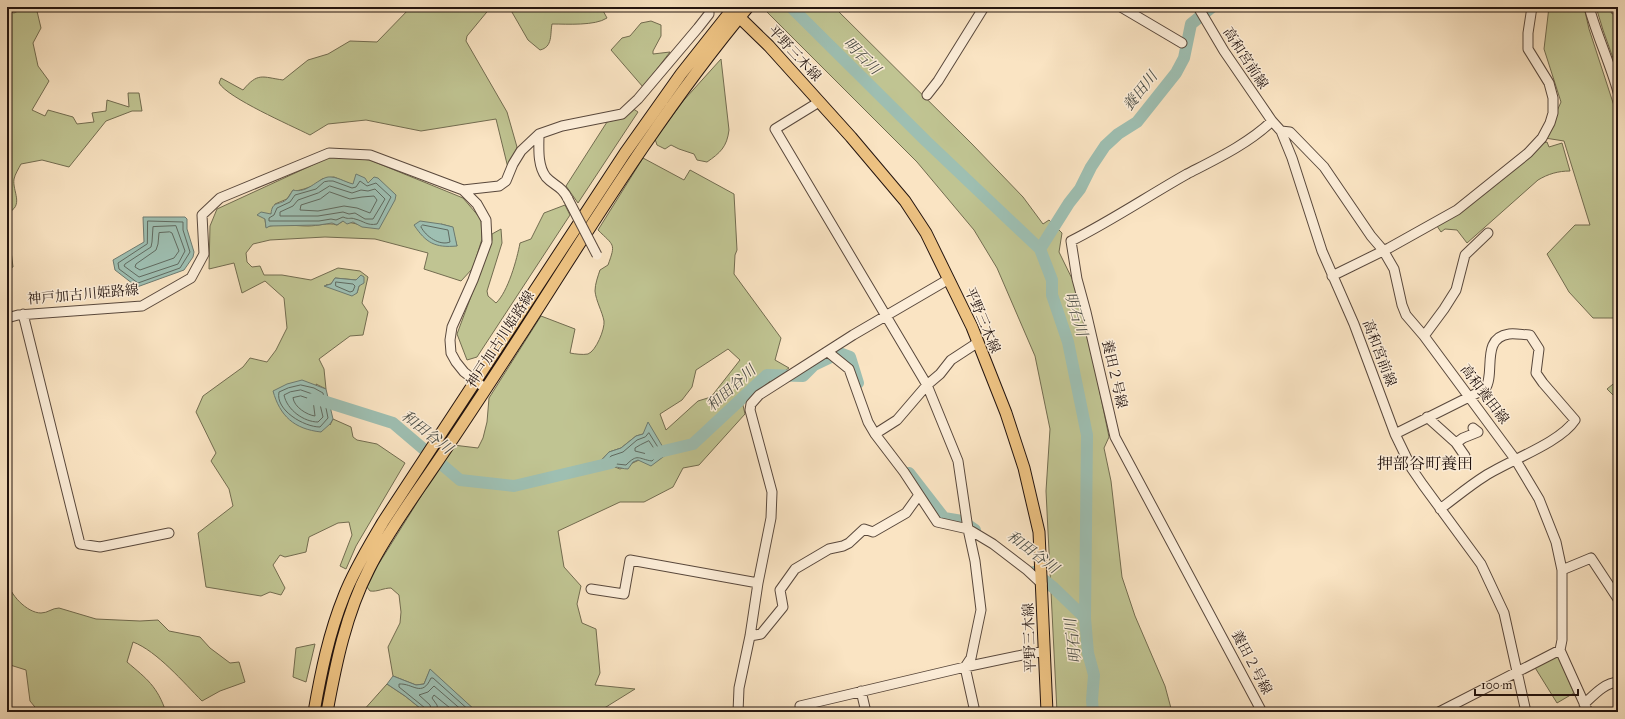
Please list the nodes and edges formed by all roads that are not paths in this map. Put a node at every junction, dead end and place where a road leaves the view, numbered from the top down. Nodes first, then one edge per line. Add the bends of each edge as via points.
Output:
1 (709, 7) edge
2 (748, 7) edge
3 (984, 7) edge
4 (1121, 7) edge
5 (1532, 7) edge
6 (1590, 7) edge
7 (1199, 9) edge
8 (734, 10) edge
9 (1182, 43) dead end
10 (1618, 92) edge
11 (928, 95) dead end
12 (819, 102) junction
13 (1272, 121) junction
14 (1281, 131) junction
15 (539, 134) junction
16 (463, 190) junction
17 (1488, 233) dead end
18 (1383, 250) junction
19 (597, 255) dead end
20 (1332, 276) junction
21 (949, 279) junction
22 (23, 314) junction
23 (885, 316) junction
24 (7, 318) edge
25 (1424, 336) junction
26 (977, 343) junction
27 (828, 352) junction
28 (475, 381) junction
29 (927, 385) junction
30 (486, 389) junction
31 (1469, 396) junction
32 (1427, 417) junction
33 (1491, 425) junction
34 (875, 434) junction
35 (1395, 434) junction
36 (1456, 443) junction
37 (1465, 456) dead end
38 (1516, 459) junction
39 (919, 495) junction
40 (1440, 509) junction
41 (968, 529) junction
42 (169, 533) dead end
43 (1562, 570) junction
44 (1042, 580) junction
45 (758, 583) junction
46 (591, 589) dead end
47 (1618, 599) edge
48 (750, 636) junction
49 (1560, 650) junction
50 (1044, 652) junction
51 (965, 667) junction
52 (1518, 671) junction
53 (1618, 682) edge
54 (861, 691) junction
55 (1586, 708) edge
56 (314, 712) edge
57 (327, 712) edge
58 (738, 712) edge
59 (802, 712) edge
60 (866, 712) edge
61 (975, 712) edge
62 (1047, 712) edge
63 (1262, 712) edge
64 (1439, 712) edge
65 (1526, 712) edge

1 - 15 street, 神戸加古川姫路線 via 709,14 698,28 638,99 622,114 562,126
2 - 8 main road, 神戸加古川姫路線
3 - 11 street
4 - 9 street
5 - 18 street via 1528,49 1549,83 1553,98 1553,113 1542,138 1528,153 1457,210
6 - 10 street
7 - 13 street, 高和宮前線
8 - 12 main road, 平野三木線
8 - 28 main road, 神戸加古川姫路線 via 681,74 625,153
8 - 30 main road, 神戸加古川姫路線
12 - 21 main road, 平野三木線 via 905,201 926,233
12 - 23 street via 775,129
13 - 14 street, 高和宮前線
13 - 63 street, 養田２号線 via 1261,132 1207,165 1071,241 1077,279 1115,437
14 - 18 street, 高和養田線 via 1290,132 1324,168
14 - 20 street, 高和宮前線
15 - 16 street, 神戸加古川姫路線 via 521,151 512,164 506,181 489,189
15 - 19 street, bridge via 540,162 546,176 564,191
16 - 22 street, 神戸加古川姫路線 via 370,155 329,153 220,198 202,215 204,254 191,278 142,306
16 - 28 street, 神戸加古川姫路線 via 477,204 486,220 487,242 452,327 450,340 451,353 456,362
17 - 25 street via 1465,255 1456,290
18 - 20 street
18 - 25 street, 高和養田線 via 1394,269 1406,315
20 - 35 street, 高和宮前線 via 1354,324
21 - 23 street
21 - 26 main road, 平野三木線
22 - 24 street, 神戸加古川姫路線
22 - 42 street via 80,544 100,547
23 - 27 street
23 - 29 street
25 - 31 street, 高和養田線
26 - 29 street via 951,360
26 - 44 main road, 平野三木線 via 1006,413 1024,468 1039,532
27 - 34 street via 848,369
27 - 45 street via 759,395 751,404 750,410 772,492 771,518
28 - 30 street
28 - 56 main road, 神戸加古川姫路線 via 362,558 335,621 323,664
29 - 34 street via 897,420
29 - 41 street via 958,461
30 - 57 main road, 神戸加古川姫路線 via 369,568 348,621
31 - 32 street
31 - 33 street, 高和養田線
31 - 38 street via 1485,389 1489,384 1490,356 1497,340 1508,334 1530,335 1540,348 1536,373 1575,420 1570,428 1557,438
32 - 35 street
32 - 36 street
33 - 36 street via 1475,430
33 - 38 street, 高和養田線
34 - 39 street
35 - 40 street, 高和宮前線 via 1412,469
36 - 37 street
38 - 40 street via 1485,476
38 - 43 street, 高和養田線 via 1539,499 1556,542
39 - 41 street via 937,522
39 - 48 street via 906,513 873,532 864,529 843,546 830,549 795,569 780,590 783,607 761,634
40 - 52 street, 高和宮前線 via 1481,564 1504,613
41 - 44 street
41 - 51 street via 981,610 971,658
43 - 47 street via 1592,558
43 - 49 street, 高和養田線
44 - 50 main road, 平野三木線
45 - 46 street via 630,560 624,594
45 - 48 street
48 - 58 street via 739,688
49 - 52 street
49 - 55 street, 高和養田線
50 - 51 street
50 - 62 main road, 平野三木線
51 - 54 street
51 - 61 street
52 - 64 street
52 - 65 street, 高和宮前線
53 - 55 street via 1602,688
54 - 59 street via 800,706
54 - 60 street

